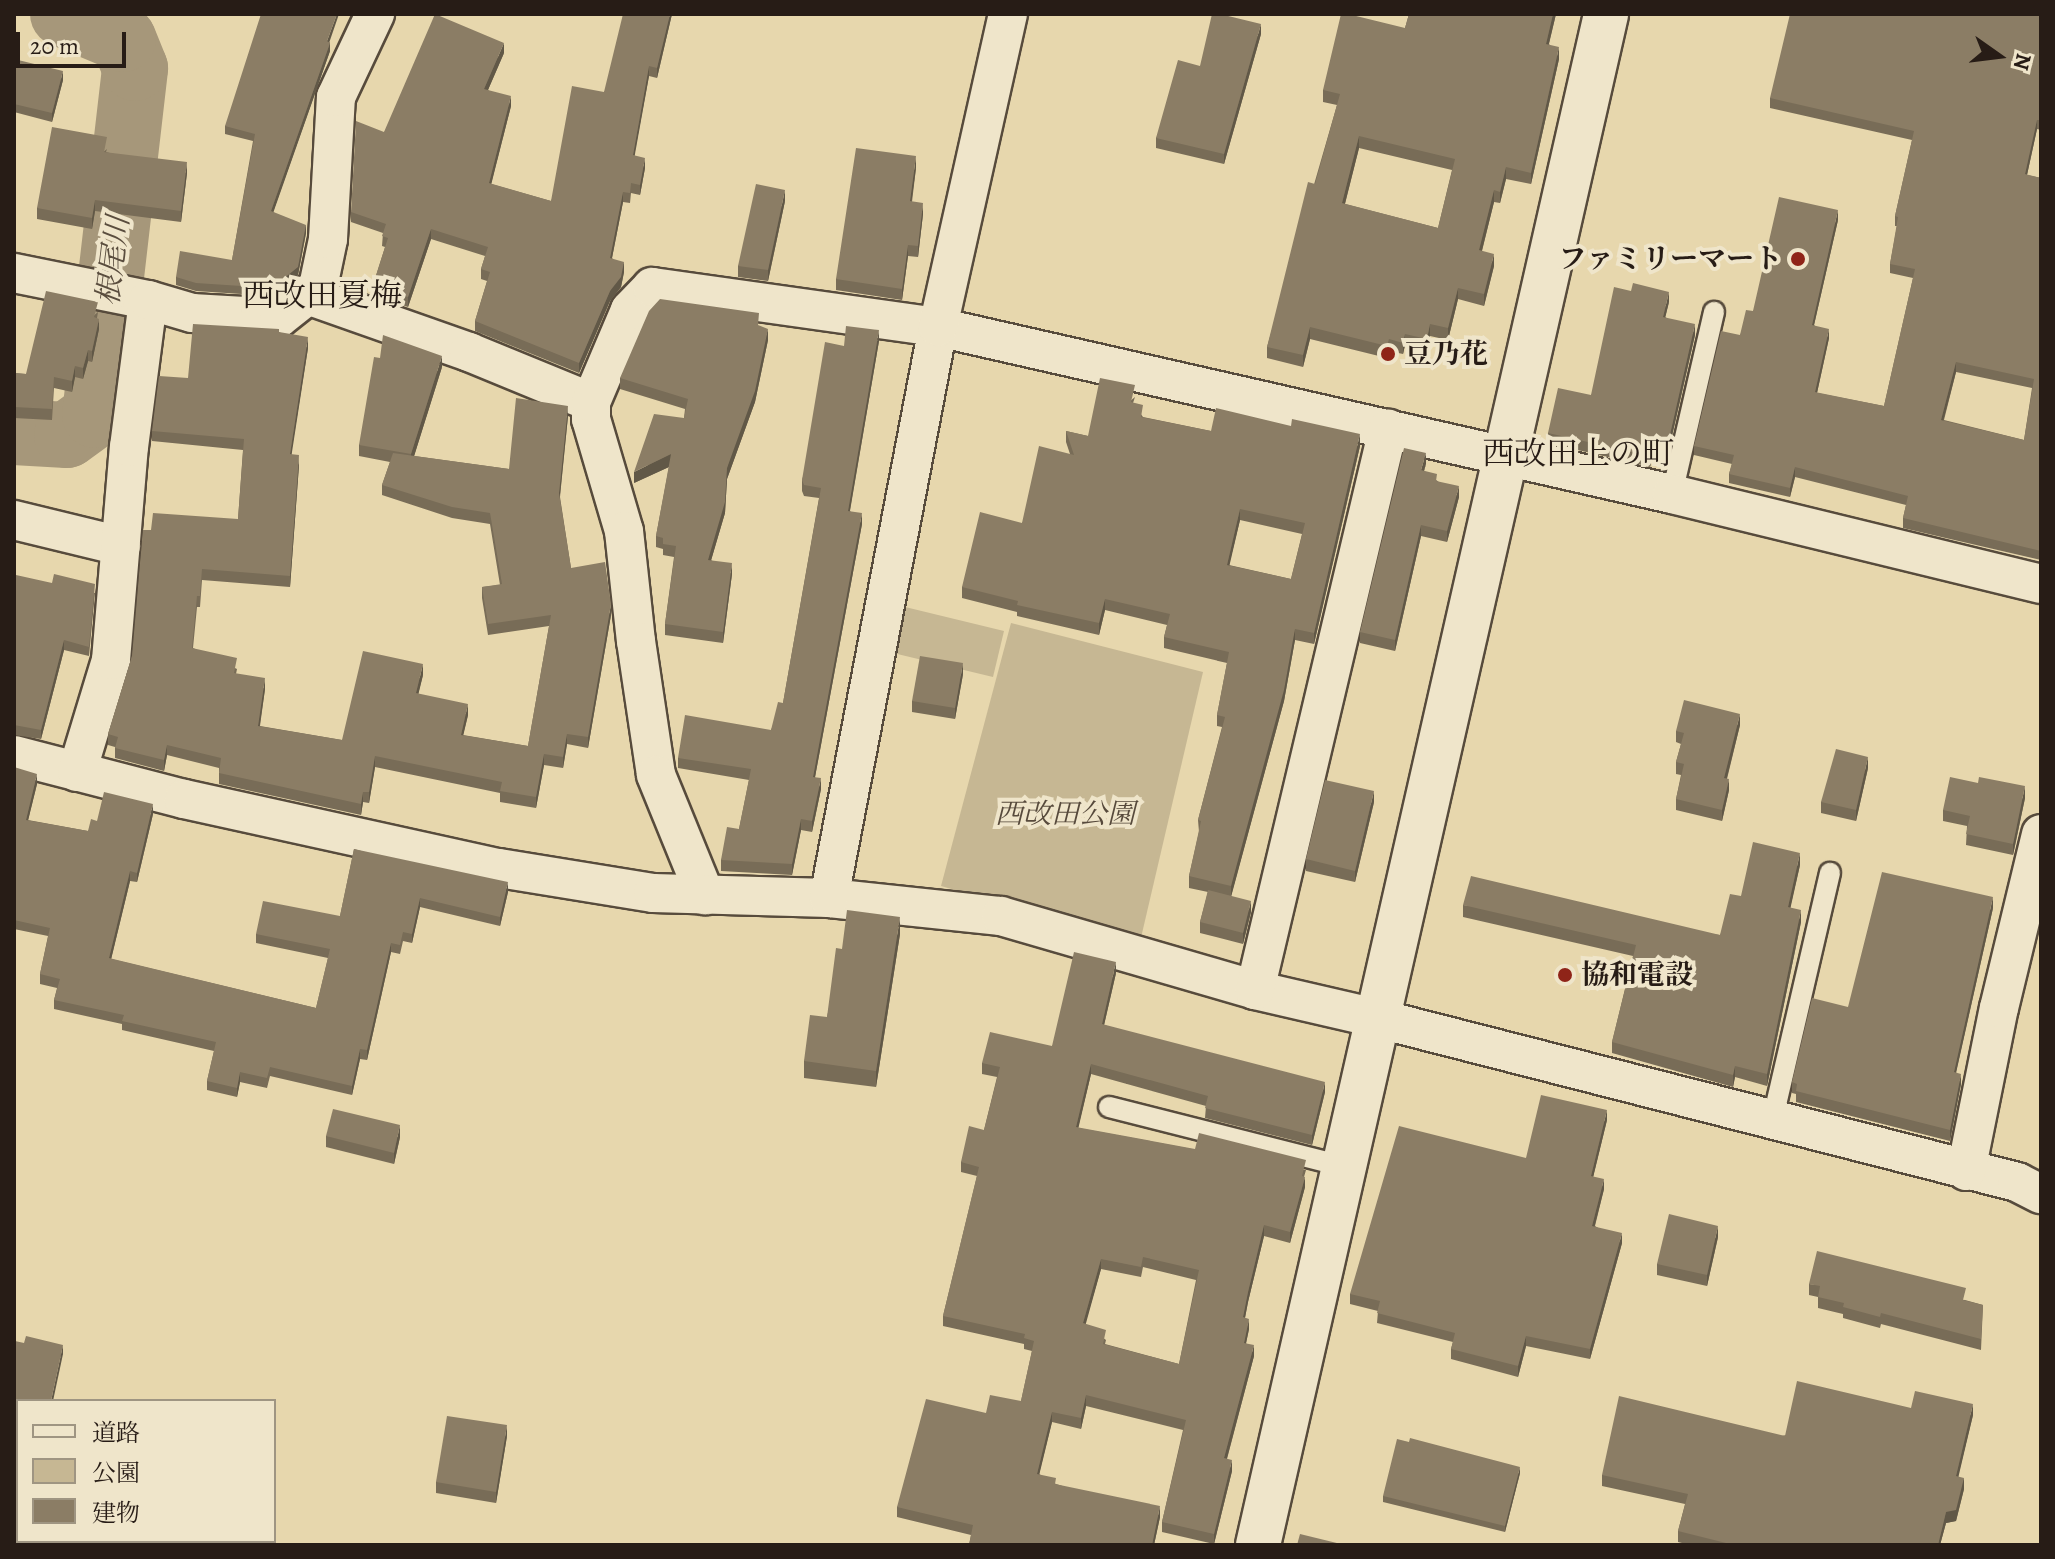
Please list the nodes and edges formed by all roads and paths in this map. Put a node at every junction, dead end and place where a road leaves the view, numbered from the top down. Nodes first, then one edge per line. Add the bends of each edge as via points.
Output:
1 (375, 14) edge
2 (1008, 14) edge
3 (1606, 14) edge
4 (14, 273) edge
5 (307, 295) junction
6 (148, 300) junction
7 (1714, 312) dead end
8 (938, 327) junction
9 (591, 402) junction
10 (1388, 429) junction
11 (1506, 457) junction
12 (1672, 494) junction
13 (14, 520) edge
14 (121, 546) junction
15 (2041, 584) edge
16 (14, 755) edge
17 (77, 772) junction
18 (2041, 834) edge
19 (1830, 873) dead end
20 (705, 895) junction
21 (829, 898) junction
22 (1255, 990) junction
23 (1376, 1018) junction
24 (1109, 1107) dead end
25 (1772, 1122) junction
26 (1346, 1167) junction
27 (1966, 1171) junction
28 (2041, 1194) edge
29 (1258, 1545) edge

1 - 5 street via 336,97 328,239 318,287
2 - 8 street
3 - 11 street
4 - 6 street
5 - 6 street via 279,318 192,313
5 - 9 street
6 - 14 street
7 - 12 lane
8 - 9 street via 652,287 630,310
8 - 10 street
8 - 21 street
9 - 20 street via 591,419 624,531 656,775
10 - 11 street
10 - 22 street
11 - 12 street
11 - 23 street
12 - 15 street
13 - 14 street
14 - 17 street via 111,660
16 - 17 street
17 - 20 street via 499,868 653,893
18 - 27 street
19 - 25 lane
20 - 21 street
21 - 22 street via 1001,916
22 - 23 street
23 - 25 street
23 - 26 street
24 - 26 lane
25 - 27 street
26 - 29 street
27 - 28 street via 2017,1182

